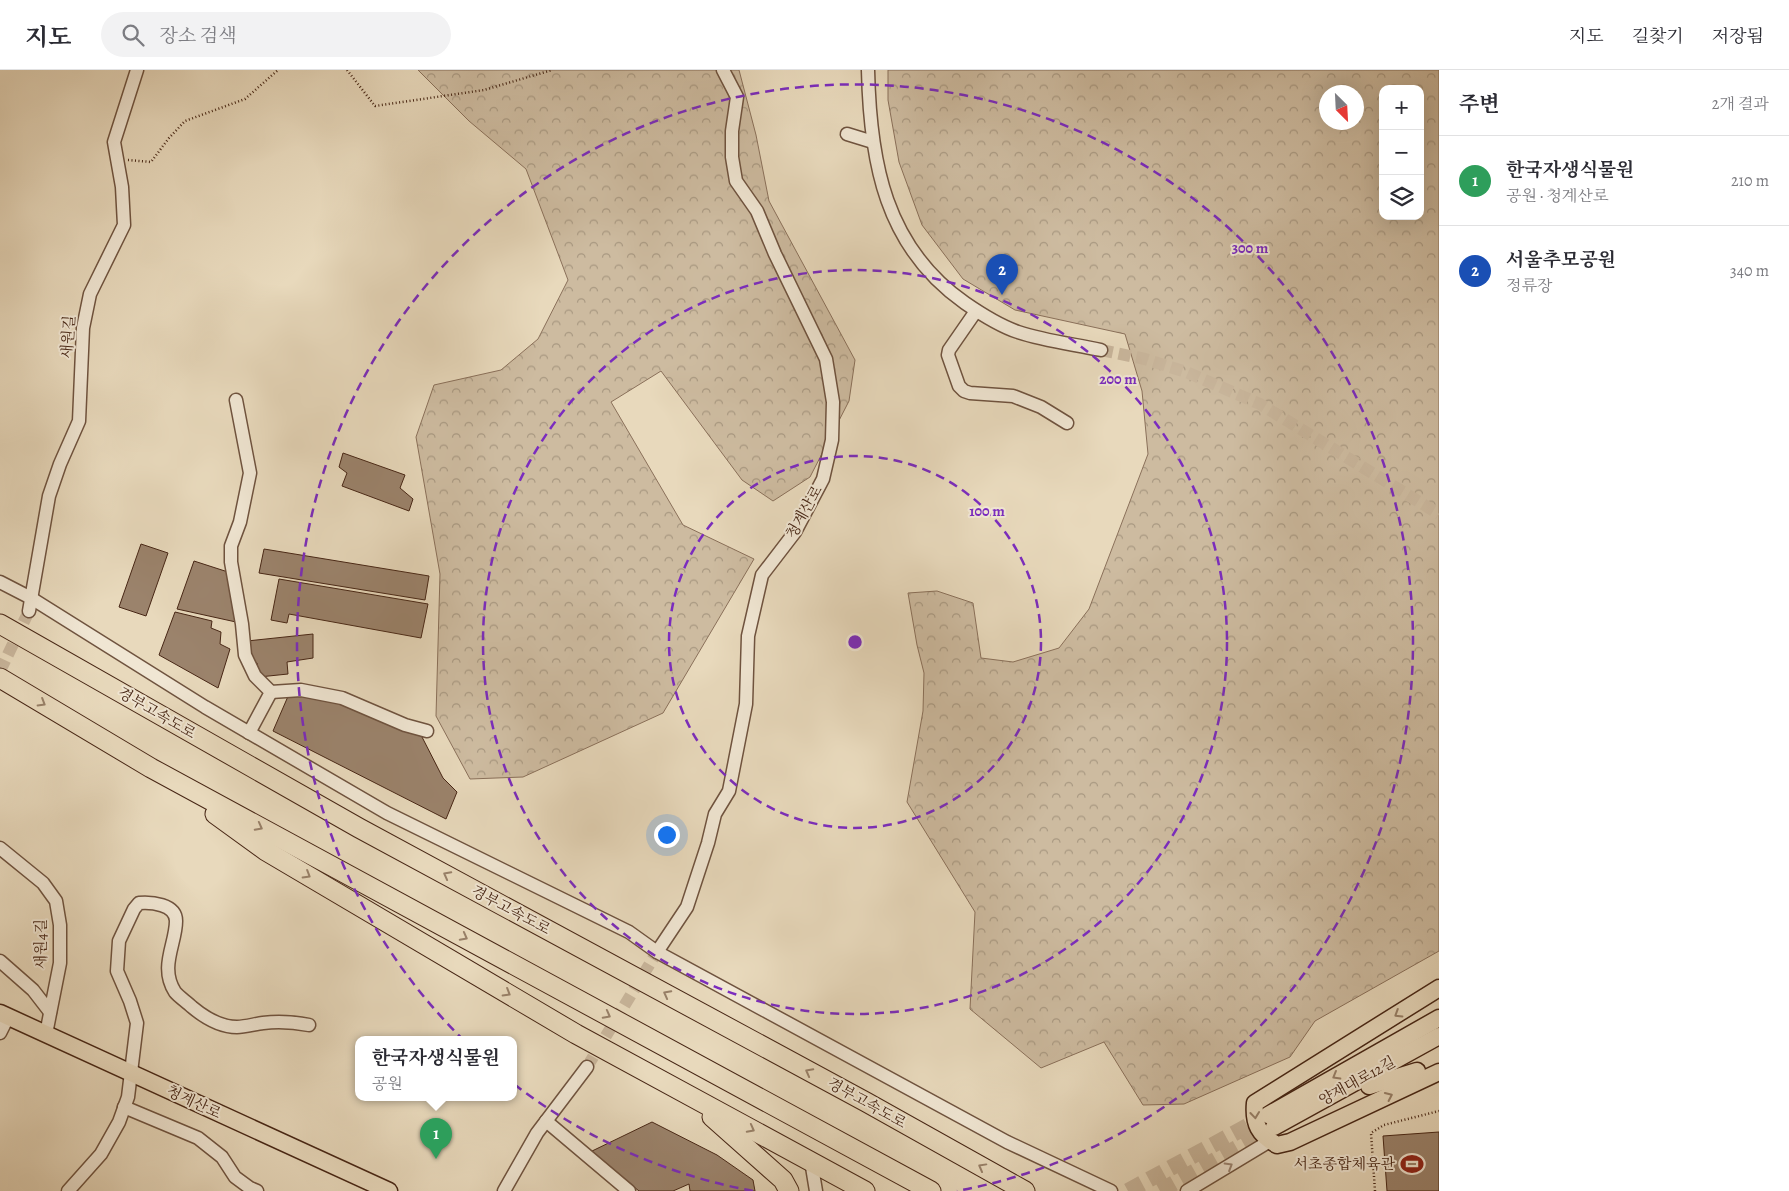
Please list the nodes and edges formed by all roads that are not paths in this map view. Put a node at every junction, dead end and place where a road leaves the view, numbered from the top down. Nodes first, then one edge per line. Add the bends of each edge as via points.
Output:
1 (138, 70) edge
2 (723, 70) edge
3 (868, 70) edge
4 (848, 134) dead end
5 (873, 142) junction
6 (976, 311) junction
7 (1100, 350) tunnel mouth
8 (236, 400) dead end
9 (1067, 423) dead end
10 (0, 582) edge
11 (31, 598) junction
12 (29, 611) tunnel mouth
13 (0, 624) edge
14 (0, 678) edge
15 (271, 692) junction
16 (427, 731) dead end
17 (249, 733) junction
18 (151, 768) junction
19 (0, 848) edge
20 (657, 952) junction
21 (0, 961) edge
22 (1439, 988) edge
23 (1439, 1007) edge
24 (50, 1012) junction
25 (4, 1015) edge
26 (1439, 1018) edge
27 (309, 1025) dead end
28 (0, 1033) edge
29 (46, 1034) junction
30 (1439, 1036) edge
31 (1439, 1049) edge
32 (1380, 1051) junction
33 (616, 1056) junction
34 (586, 1067) tunnel mouth
35 (1417, 1071) dead end
36 (1439, 1072) edge
37 (131, 1073) junction
38 (1369, 1086) junction
39 (124, 1107) junction
40 (546, 1121) junction
41 (1271, 1128) junction
42 (811, 1161) junction
43 (68, 1191) edge
44 (257, 1191) edge
45 (389, 1191) edge
46 (504, 1191) edge
47 (628, 1191) edge
48 (790, 1191) edge
49 (816, 1191) edge
50 (865, 1191) edge
51 (931, 1191) edge
52 (1025, 1191) edge
53 (1111, 1191) edge
54 (1188, 1191) edge

1 - 11 street, 새원길 via 114,142 122,186 124,224 90,294 83,328 79,421 49,496
2 - 20 street, 청계산로 via 737,96 732,131 736,181 758,210 775,254 826,359 833,402 832,440 823,479 795,532 762,575 748,636 746,704 729,791 715,814 687,907
3 - 5 street
4 - 5 street
5 - 6 street via 889,204 911,249 950,292
6 - 7 street via 1017,332
6 - 9 street via 949,350 949,360 964,391 1013,396 1041,407
8 - 15 street via 250,473 240,522 231,546 232,562 245,655 255,676
10 - 11 street
11 - 12 street, 새원길
11 - 17 street
52 -> 13 highway, 경부고속도로 via 359,828
14 -> 18 highway
15 - 16 street via 301,690 342,698 404,725
15 - 17 street
17 - 20 street via 387,813 629,932
18 -> 33 highway via 266,850
18 -> 51 highway
19 - 24 street, 새원4길 via 43,883 56,901 60,924 60,963
20 - 53 street via 1007,1142
21 - 24 street via 33,990
22 -> 41 main road via 1255,1103 1254,1115 1266,1139
23 - 32 main road
24 - 29 street, 새원4길
25 - 28 street
25 - 29 main road, 청계산로
26 - 32 main road
27 - 37 street via 291,1021 236,1028 217,1023 195,1009 175,992 169,975 168,956 176,920 174,913 167,907 139,903 119,941 117,971 137,1023
29 - 37 main road, 청계산로
30 - 41 main road, 양재대로12길
31 - 38 main road
32 -> 41 main road
33 -> 42 highway
33 - 48 highway via 713,1117 783,1180
34 - 40 street
35 - 38 main road
41 -> 36 main road via 1277,1145 1290,1142
37 - 39 street
37 - 45 main road, 청계산로
38 - 41 main road
39 - 43 street via 101,1154
39 - 44 street via 198,1138 222,1157 235,1177
40 - 46 street
40 - 47 street
54 -> 41 street
42 - 49 street
42 - 50 highway

